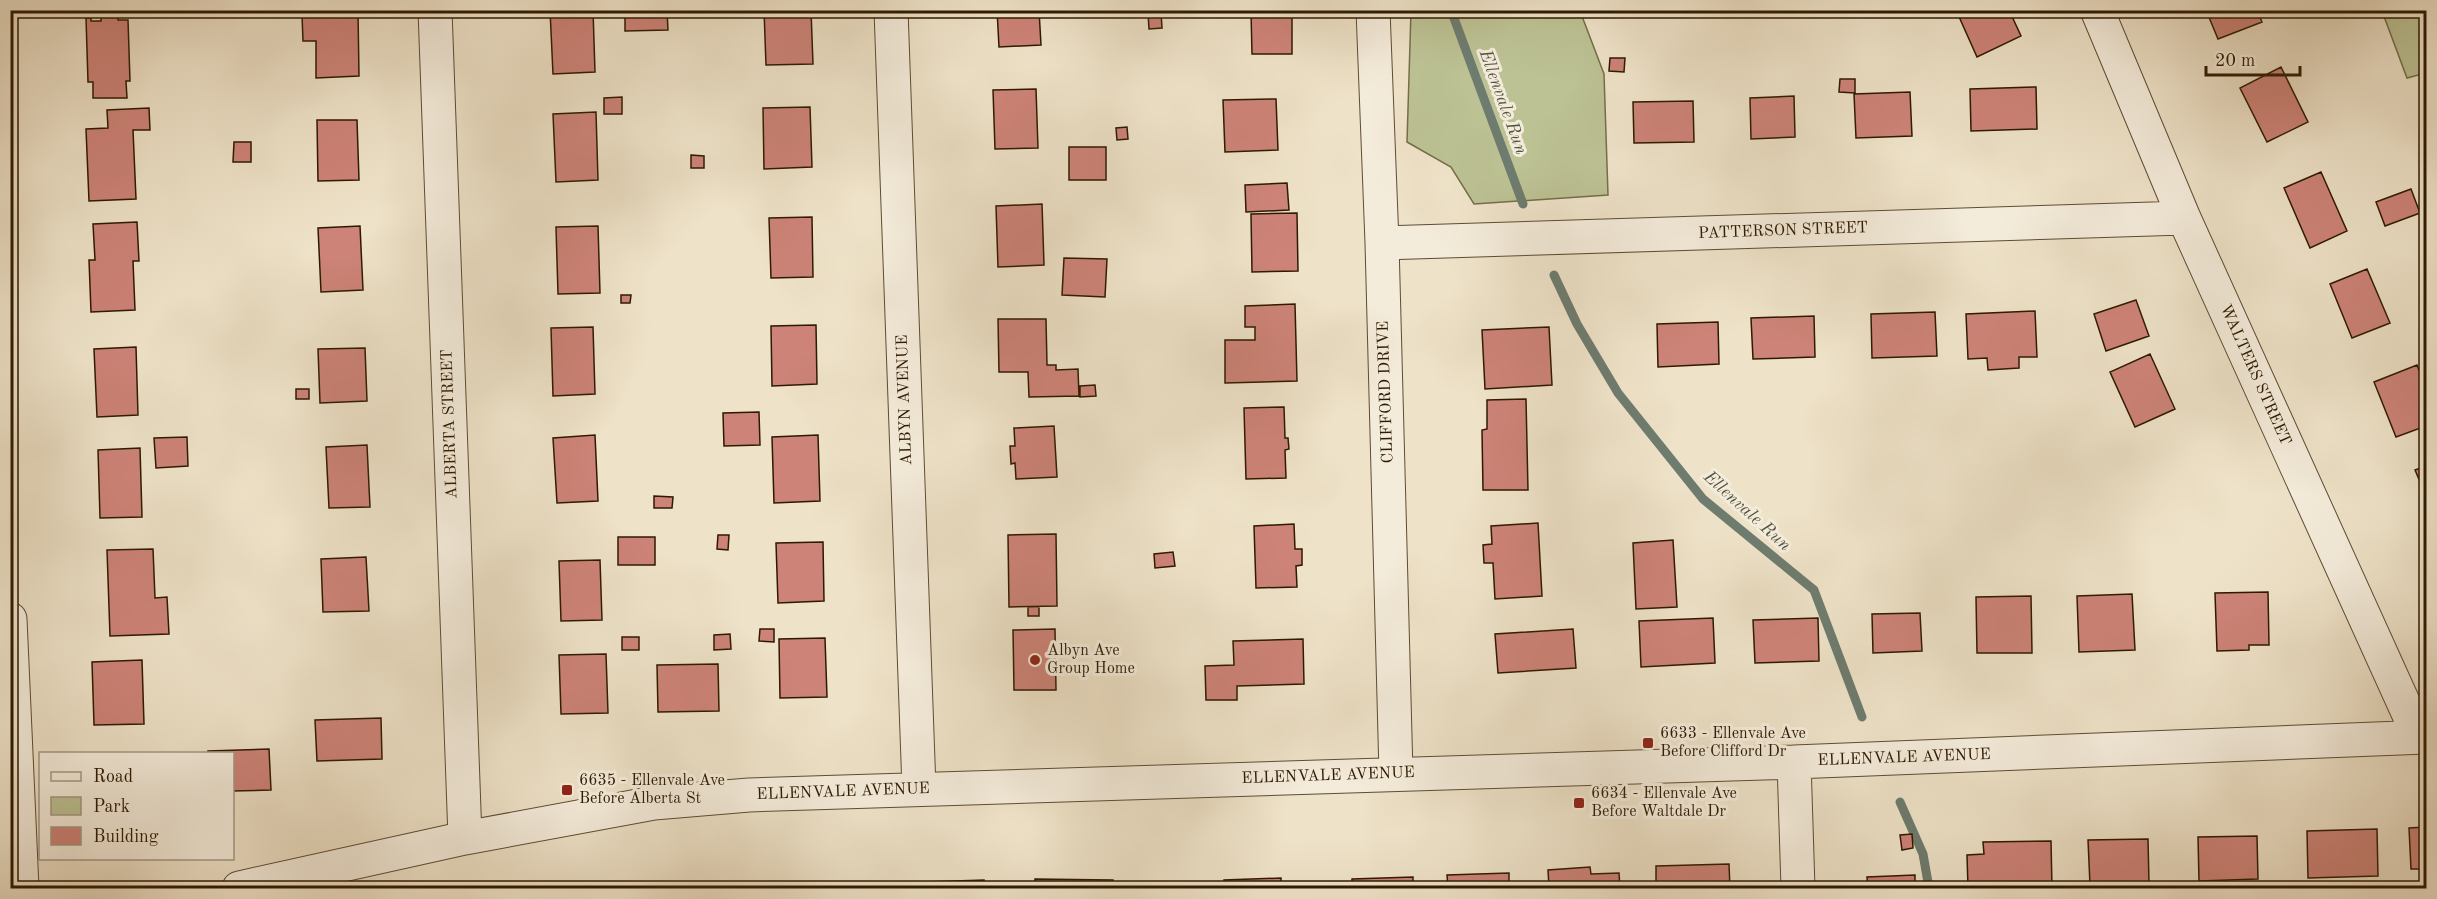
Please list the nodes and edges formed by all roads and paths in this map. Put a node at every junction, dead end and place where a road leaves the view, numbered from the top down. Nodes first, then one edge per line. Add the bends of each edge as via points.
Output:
1 (435, 10) edge
2 (891, 10) edge
3 (1373, 10) edge
4 (2097, 10) edge
5 (2184, 218) junction
6 (1382, 243) junction
7 (10, 619) edge
8 (2423, 737) edge
9 (1794, 762) junction
10 (1396, 774) junction
11 (919, 789) junction
12 (465, 838) junction
13 (22, 888) edge
14 (239, 888) edge
15 (1798, 888) edge

1 - 12 street, ALBERTA STREET
2 - 11 street, ALBYN AVENUE
3 - 6 street, CLIFFORD DRIVE
4 - 5 street, WALTERS STREET
5 - 6 street, PATTERSON STREET
5 - 8 street, WALTERS STREET
6 - 10 street, CLIFFORD DRIVE
7 - 13 street
8 - 9 street, ELLENVALE AVENUE
9 - 10 street, ELLENVALE AVENUE
9 - 15 street
10 - 11 street, ELLENVALE AVENUE
11 - 12 street, ELLENVALE AVENUE via 654,803
12 - 14 street, ELLENVALE AVENUE

